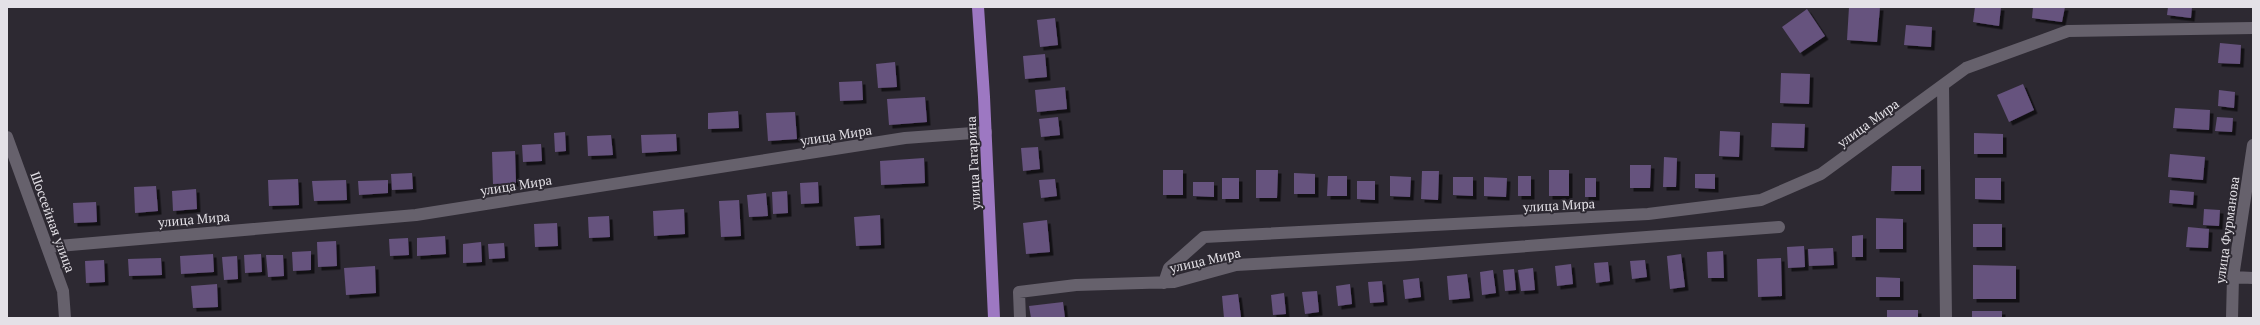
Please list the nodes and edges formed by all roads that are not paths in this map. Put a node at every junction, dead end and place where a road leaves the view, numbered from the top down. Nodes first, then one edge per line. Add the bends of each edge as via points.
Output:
1 (978, 7) edge
2 (2253, 28) edge
3 (1943, 85) junction
4 (986, 132) junction
5 (7, 137) edge
6 (2253, 145) edge
7 (1779, 227) dead end
8 (47, 247) junction
9 (2233, 277) junction
10 (2253, 278) edge
11 (1164, 283) junction
12 (66, 318) edge
13 (994, 318) edge
14 (1020, 318) edge
15 (1946, 318) edge
16 (2232, 318) edge

1 - 4 main road, улица Гагарина
2 - 3 street, улица Мира via 2068,31 1966,68
3 - 11 street, улица Мира via 1821,174 1761,200 1648,214 1204,237 1168,268
3 - 15 street
4 - 8 street, улица Мира via 905,138 416,214
4 - 13 main road, улица Гагарина
5 - 8 street, Шоссейная улица
6 - 9 street, улица Фурманова
7 - 11 street, улица Мира via 1409,256 1236,265
8 - 12 street, Шоссейная улица via 63,291
9 - 10 street
9 - 16 street, улица Фурманова
11 - 14 street, улица Мира via 1076,285 1019,292

